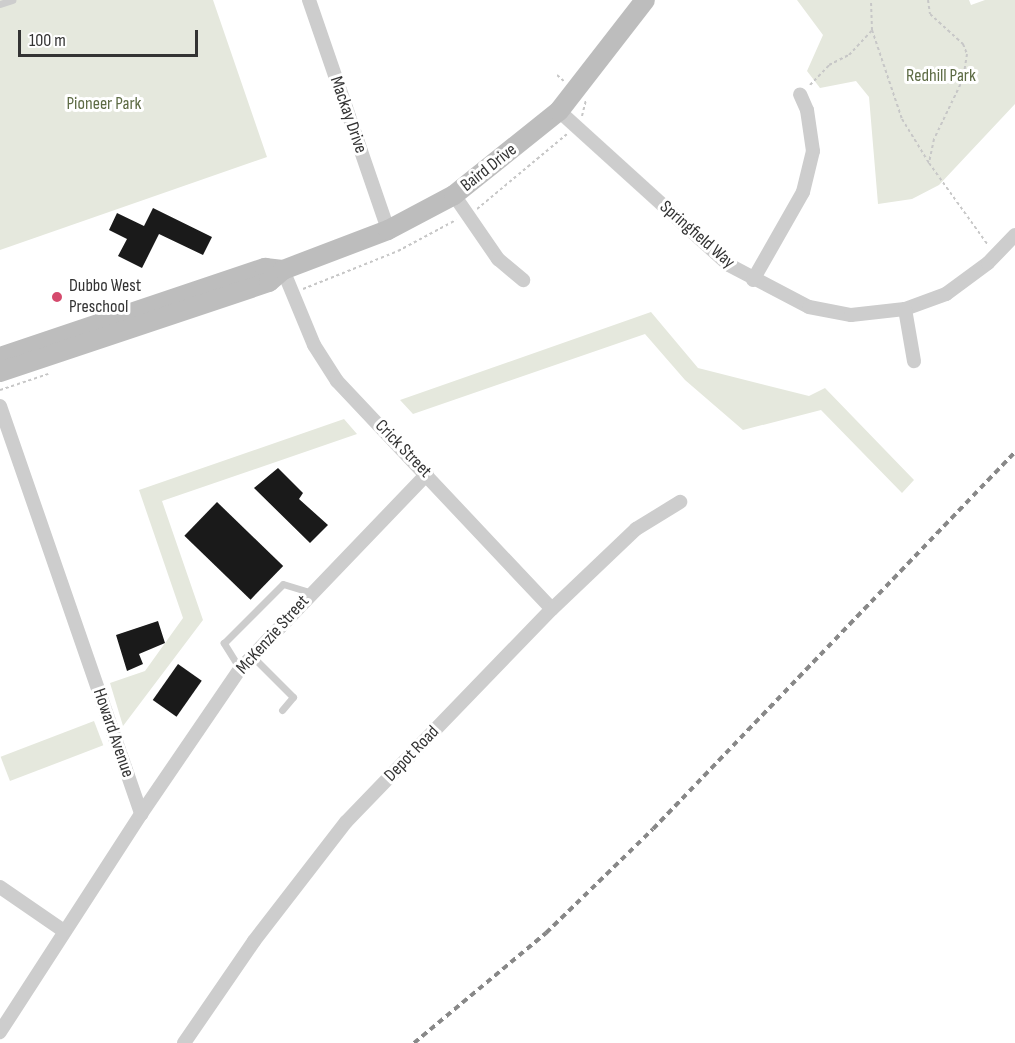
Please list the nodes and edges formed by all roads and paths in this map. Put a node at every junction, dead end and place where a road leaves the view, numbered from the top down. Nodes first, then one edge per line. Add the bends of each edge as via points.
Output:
1 (12, 0) edge
2 (309, 0) edge
3 (645, 0) edge
4 (871, 0) edge
5 (928, 0) edge
6 (0, 4) edge
7 (872, 30) junction
8 (800, 94) joint
9 (559, 111) junction
10 (929, 163) junction
11 (454, 195) junction
12 (388, 230) junction
13 (1015, 235) edge
14 (995, 256) junction
15 (283, 270) junction
16 (523, 280) dead end
17 (753, 280) junction
18 (906, 309) junction
19 (0, 357) edge
20 (914, 361) dead end
21 (0, 372) edge
22 (0, 406) edge
23 (427, 474) junction
24 (680, 502) dead end
25 (312, 593) junction
26 (552, 609) junction
27 (252, 656) junction
28 (240, 669) junction
29 (282, 710) dead end
30 (141, 814) junction
31 (0, 887) edge
32 (64, 931) junction
33 (0, 1032) edge
34 (184, 1043) edge

1 - 6 lane
2 - 12 street, Mackay Drive
3 - 9 street, Baird Drive
4 - 7 path
5 - 10 path via 930,14 963,44 967,54 963,79 934,139
7 - 8 path
7 - 10 path via 902,119
8 - 17 street via 807,110 813,151 803,192
9 - 11 street, Baird Drive
9 - 17 street, Springfield Way via 729,266
10 - 14 path
11 - 12 street, Baird Drive
11 - 16 street via 498,259
12 - 15 street, Baird Drive
13 - 14 street, Springfield Way
14 - 18 street, Springfield Way via 946,294
15 - 19 street, Baird Drive via 265,268
15 - 21 street, Baird Drive via 269,282
15 - 23 street, Crick Street via 323,363
17 - 18 street, Springfield Way via 809,307 841,313
18 - 20 street
22 - 30 street, Howard Avenue
23 - 25 street, McKenzie Street
23 - 26 street, Crick Street
24 - 26 street, Depot Road via 636,529
25 - 27 street, McKenzie Street
25 - 28 lane via 283,584 224,643
26 - 34 street, Depot Road via 346,822 254,941
27 - 28 street, McKenzie Street
27 - 29 lane via 293,697
28 - 30 street, McKenzie Street
30 - 32 street
31 - 32 street
32 - 33 street

